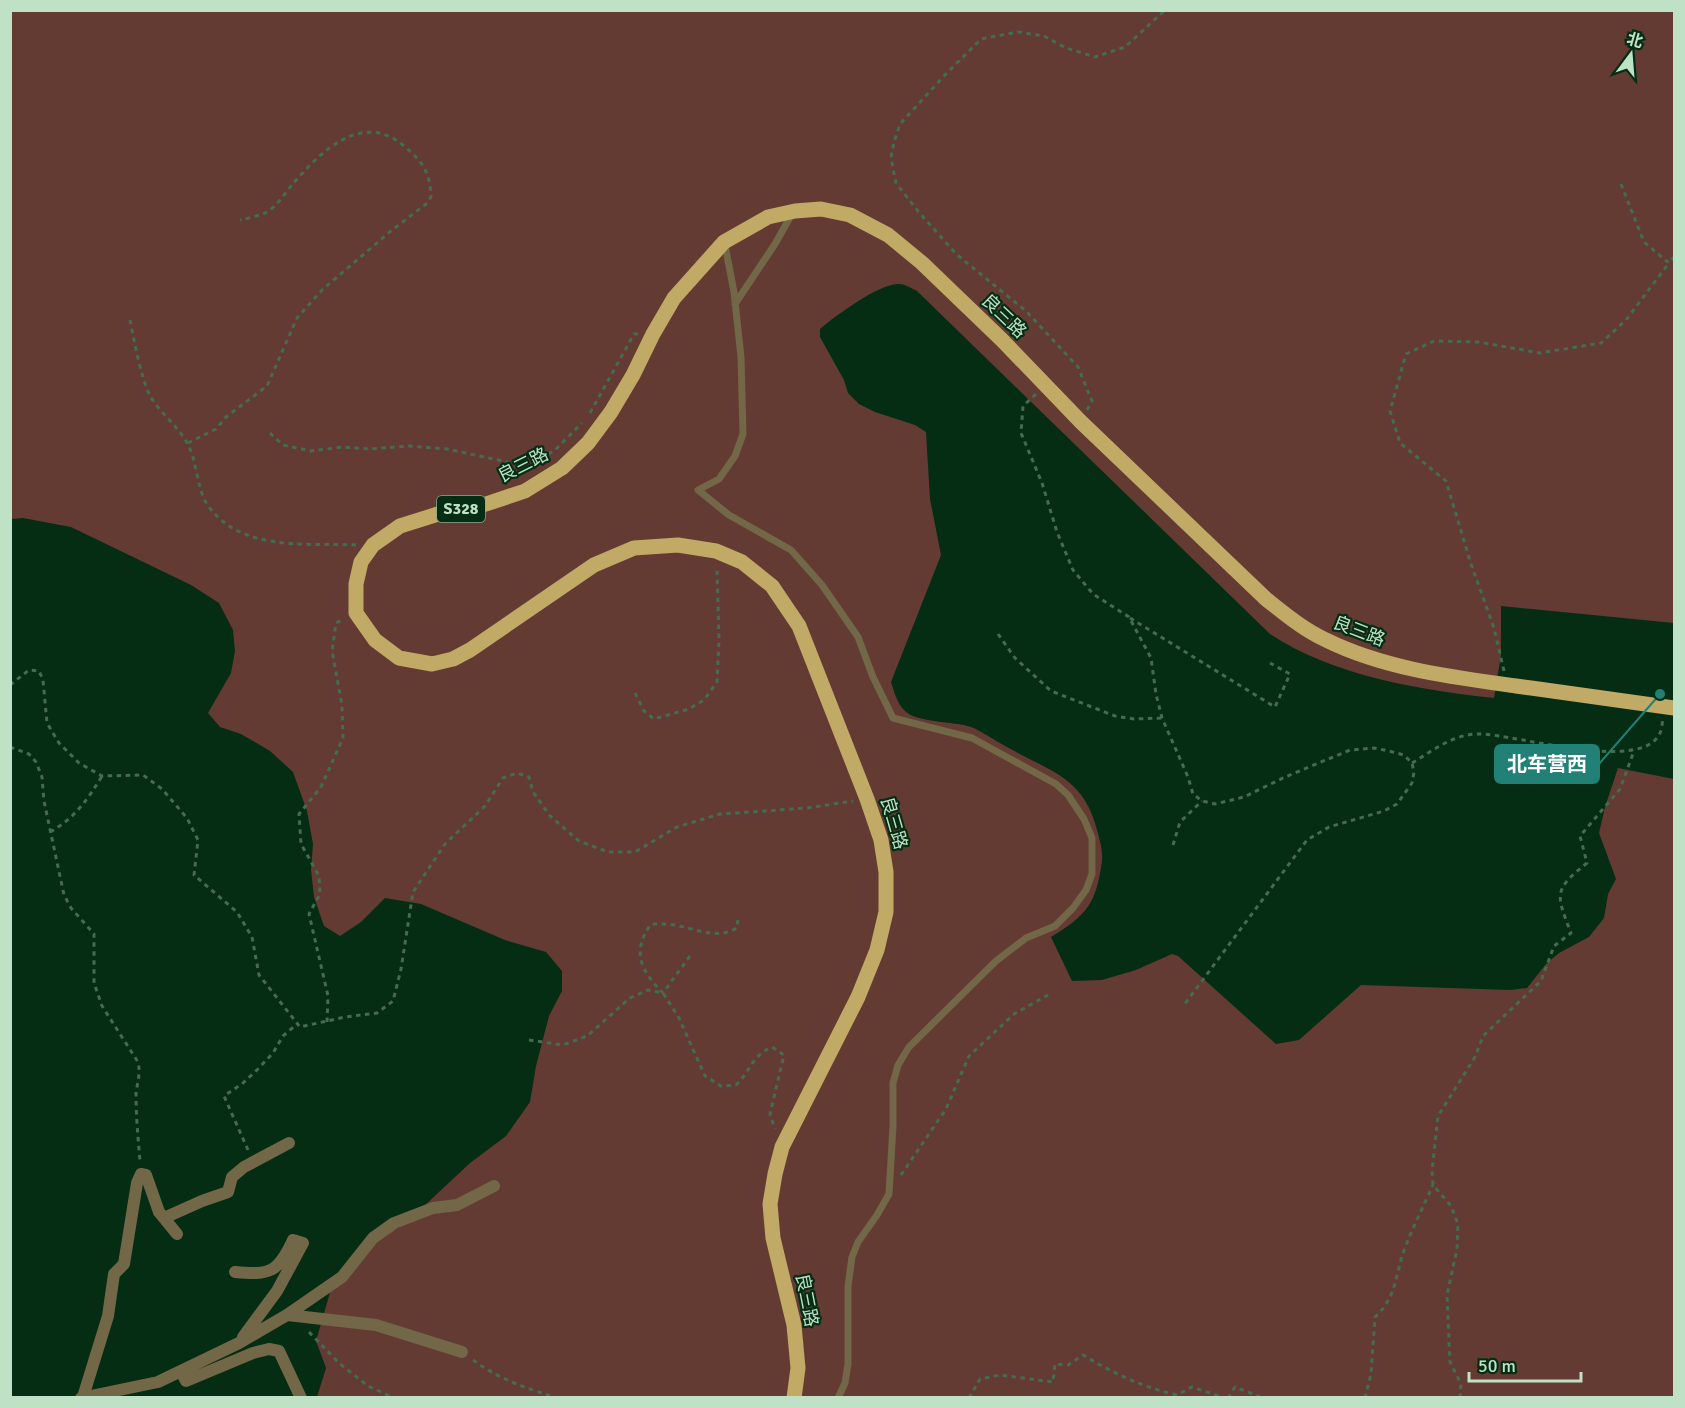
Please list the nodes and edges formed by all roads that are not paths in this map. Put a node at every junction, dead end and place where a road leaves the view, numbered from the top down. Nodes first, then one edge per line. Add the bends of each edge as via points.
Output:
1 (795, 210) junction
2 (724, 242) junction
3 (735, 304) junction
4 (1670, 707) edge
5 (289, 1143) dead end
6 (494, 1186) dead end
7 (164, 1218) junction
8 (177, 1234) dead end
9 (235, 1272) dead end
10 (287, 1315) junction
11 (238, 1343) junction
12 (462, 1352) road end
13 (181, 1371) junction
14 (82, 1397) edge
15 (302, 1398) edge
16 (794, 1398) edge
17 (838, 1398) edge

1 - 2 main road, 良三路 / S328 via 768,217
1 - 3 lane
1 - 4 main road, 良三路 / S328 via 821,209 850,215 888,235 930,271 1266,599 1325,640 1363,655 1446,676
2 - 3 lane
2 - 16 main road, 良三路 / S328 via 675,298 611,412 588,443 562,468 525,490 399,526 373,545 361,562 356,613 375,640 399,658 432,664 470,650 594,565 634,548 678,545 716,551 742,562 772,586 799,626 881,840 886,912 877,950 858,997 783,1148 775,1174 770,1204 773,1239 794,1325 798,1368
3 - 17 lane via 741,357 742,434 735,456 719,479 698,490 729,515 791,550 822,585 858,637 893,718 972,738 1056,784 1068,795 1092,838 1092,874 1073,908 1055,926 1026,938 996,961 909,1047 898,1065 892,1083 889,1194 852,1257 848,1364
5 - 7 street via 232,1177 228,1192
6 - 10 street via 457,1205 433,1208 394,1224 373,1238 342,1277
7 - 8 street
7 - 14 street via 146,1175 141,1174 124,1264 114,1274 108,1316
9 - 11 street via 259,1274 272,1270 284,1260 293,1240 303,1243 277,1291
10 - 11 street
10 - 12 street via 376,1325
11 - 13 street
13 - 14 street via 158,1382
13 - 15 street via 186,1381 269,1349 279,1352

